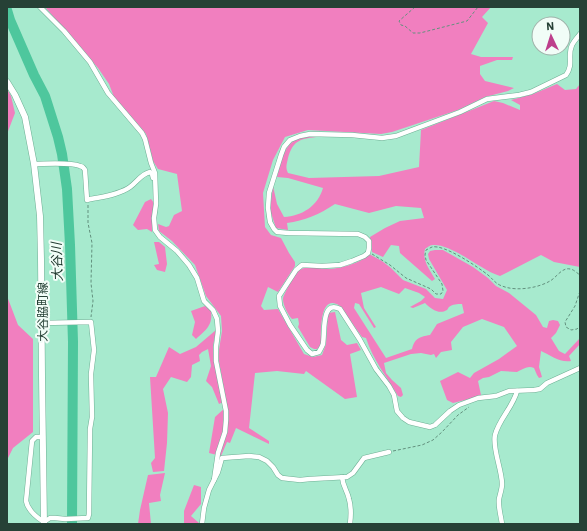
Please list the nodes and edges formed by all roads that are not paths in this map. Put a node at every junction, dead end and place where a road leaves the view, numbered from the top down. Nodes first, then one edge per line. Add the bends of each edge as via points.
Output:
1 (40, 7) edge
2 (580, 34) edge
3 (7, 82) edge
4 (34, 164) junction
5 (156, 186) junction
6 (42, 323) junction
7 (580, 368) edge
8 (517, 391) junction
9 (43, 437) junction
10 (389, 452) road end
11 (342, 477) junction
12 (214, 480) junction
13 (44, 523) edge
14 (202, 524) edge
15 (350, 524) edge
16 (502, 524) edge

1 - 5 street via 90,62 108,93 142,133 155,173
2 - 8 street via 572,44 570,70 566,75 531,92 487,99 396,136 382,138 310,134 290,140 280,155 269,193 270,222 277,232 358,234 369,241 368,252 358,259 340,265 302,265 279,296 280,306 290,324 312,354 323,346 326,312 331,307 340,309 389,386 394,395 397,411 409,422 430,427 459,405 478,398
3 - 4 main road, 大谷脇町線 via 25,117
4 - 5 street via 69,164 83,167 87,200 120,192 150,172
4 - 6 main road, 大谷脇町線 via 40,216
5 - 12 street via 155,230 189,265 204,301 218,320 216,361 226,420
6 - 9 main road, 大谷脇町線
6 - 13 street via 90,322 94,350 91,374 88,518 50,518
7 - 8 street via 547,383 540,389
8 - 16 street via 497,428 494,441 502,480 499,501
9 - 13 main road, 大谷脇町線
9 - 13 street via 36,437 32,441 26,501 36,517
10 - 11 street via 364,458 353,473
11 - 12 street via 300,480 282,478 267,461 249,456 222,458
11 - 15 street via 349,498
12 - 14 street via 204,508

